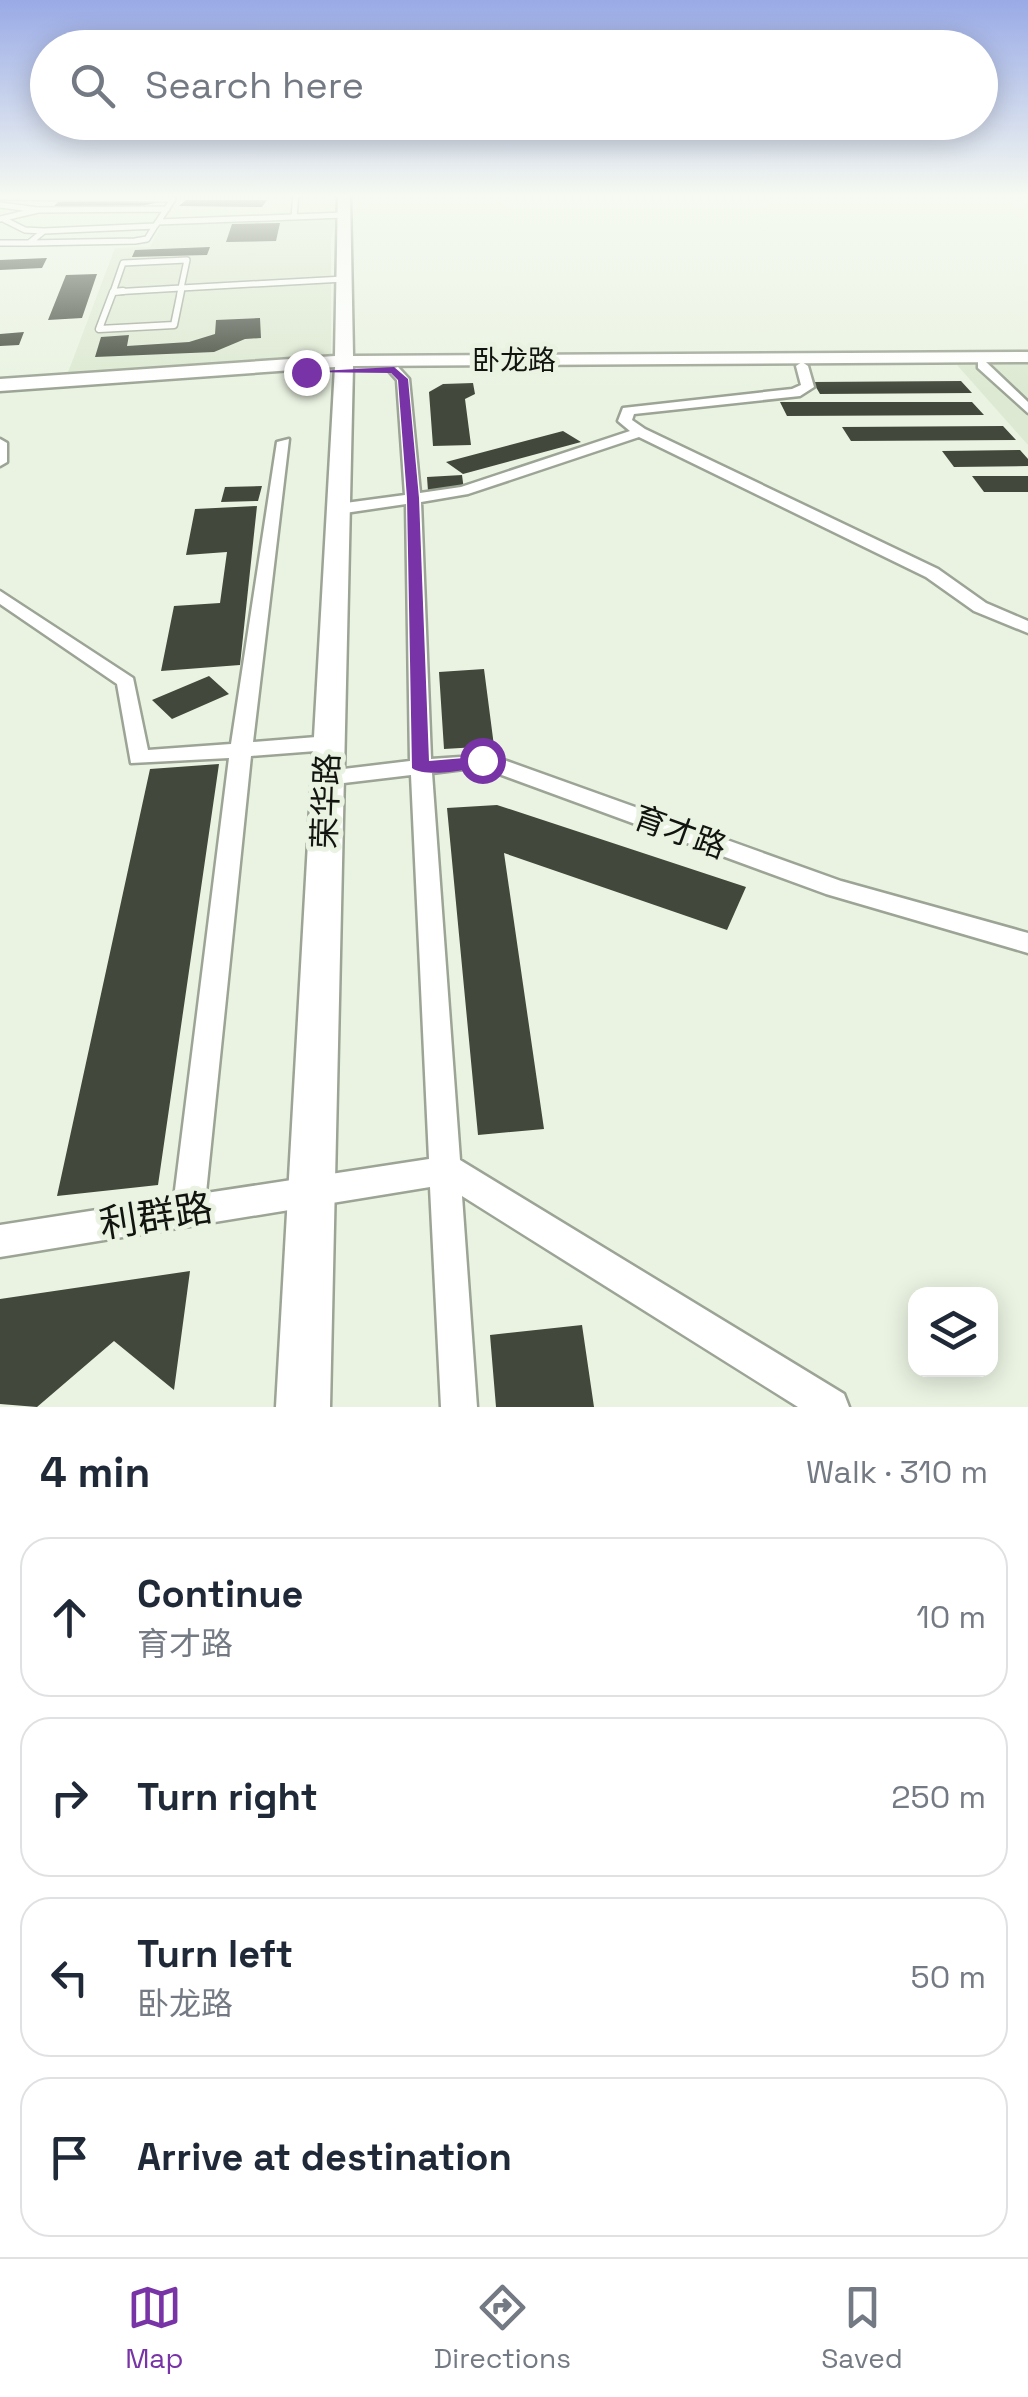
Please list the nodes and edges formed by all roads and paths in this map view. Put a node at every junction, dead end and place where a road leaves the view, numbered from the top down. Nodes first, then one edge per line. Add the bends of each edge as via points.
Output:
1 (344, 260) edge
2 (344, 279) junction
3 (181, 288) junction
4 (112, 292) junction
5 (1028, 356) edge
6 (1028, 364) edge
7 (982, 365) junction
8 (344, 366) junction
9 (802, 366) junction
10 (394, 370) junction
11 (0, 388) edge
12 (1028, 409) edge
13 (640, 432) junction
14 (284, 442) dead end
15 (0, 447) edge
16 (0, 462) edge
17 (413, 498) junction
18 (338, 509) junction
19 (0, 596) edge
20 (1028, 628) edge
21 (329, 743) junction
22 (241, 750) junction
23 (420, 768) junction
24 (327, 778) junction
25 (1028, 943) edge
26 (448, 1170) junction
27 (311, 1190) junction
28 (188, 1211) junction
29 (0, 1241) edge
30 (303, 1407) edge
31 (459, 1407) edge
32 (831, 1407) edge

1 - 2 main road, 荣华路
2 - 3 lane
2 - 8 main road, 荣华路
3 - 4 lane
3 - 4 lane via 187,260 123,263
3 - 4 lane via 174,325 99,329
5 - 8 main road, 卧龙路
6 - 7 main road, 卧龙路
7 - 9 main road, 卧龙路
7 - 12 street
8 - 10 main road, 卧龙路
8 - 11 main road, 卧龙路
8 - 18 main road, 荣华路
9 - 10 main road, 卧龙路
9 - 13 street via 808,387 795,392 628,411 624,421
10 - 17 street via 403,379
13 - 17 street via 463,491
13 - 20 street via 932,573 980,607
14 - 22 street
15 - 16 street
17 - 18 street
17 - 23 street
18 - 21 main road, 荣华路
19 - 22 street via 126,682 139,758
21 - 22 street
21 - 24 main road, 荣华路
22 - 28 street
23 - 24 street, 育才路
23 - 25 street, 育才路 via 482,760 836,888
23 - 26 street
24 - 27 main road, 荣华路
26 - 27 street, 利群路
26 - 31 street
26 - 32 street
27 - 28 street, 利群路
27 - 30 main road, 荣华路
28 - 29 street, 利群路

